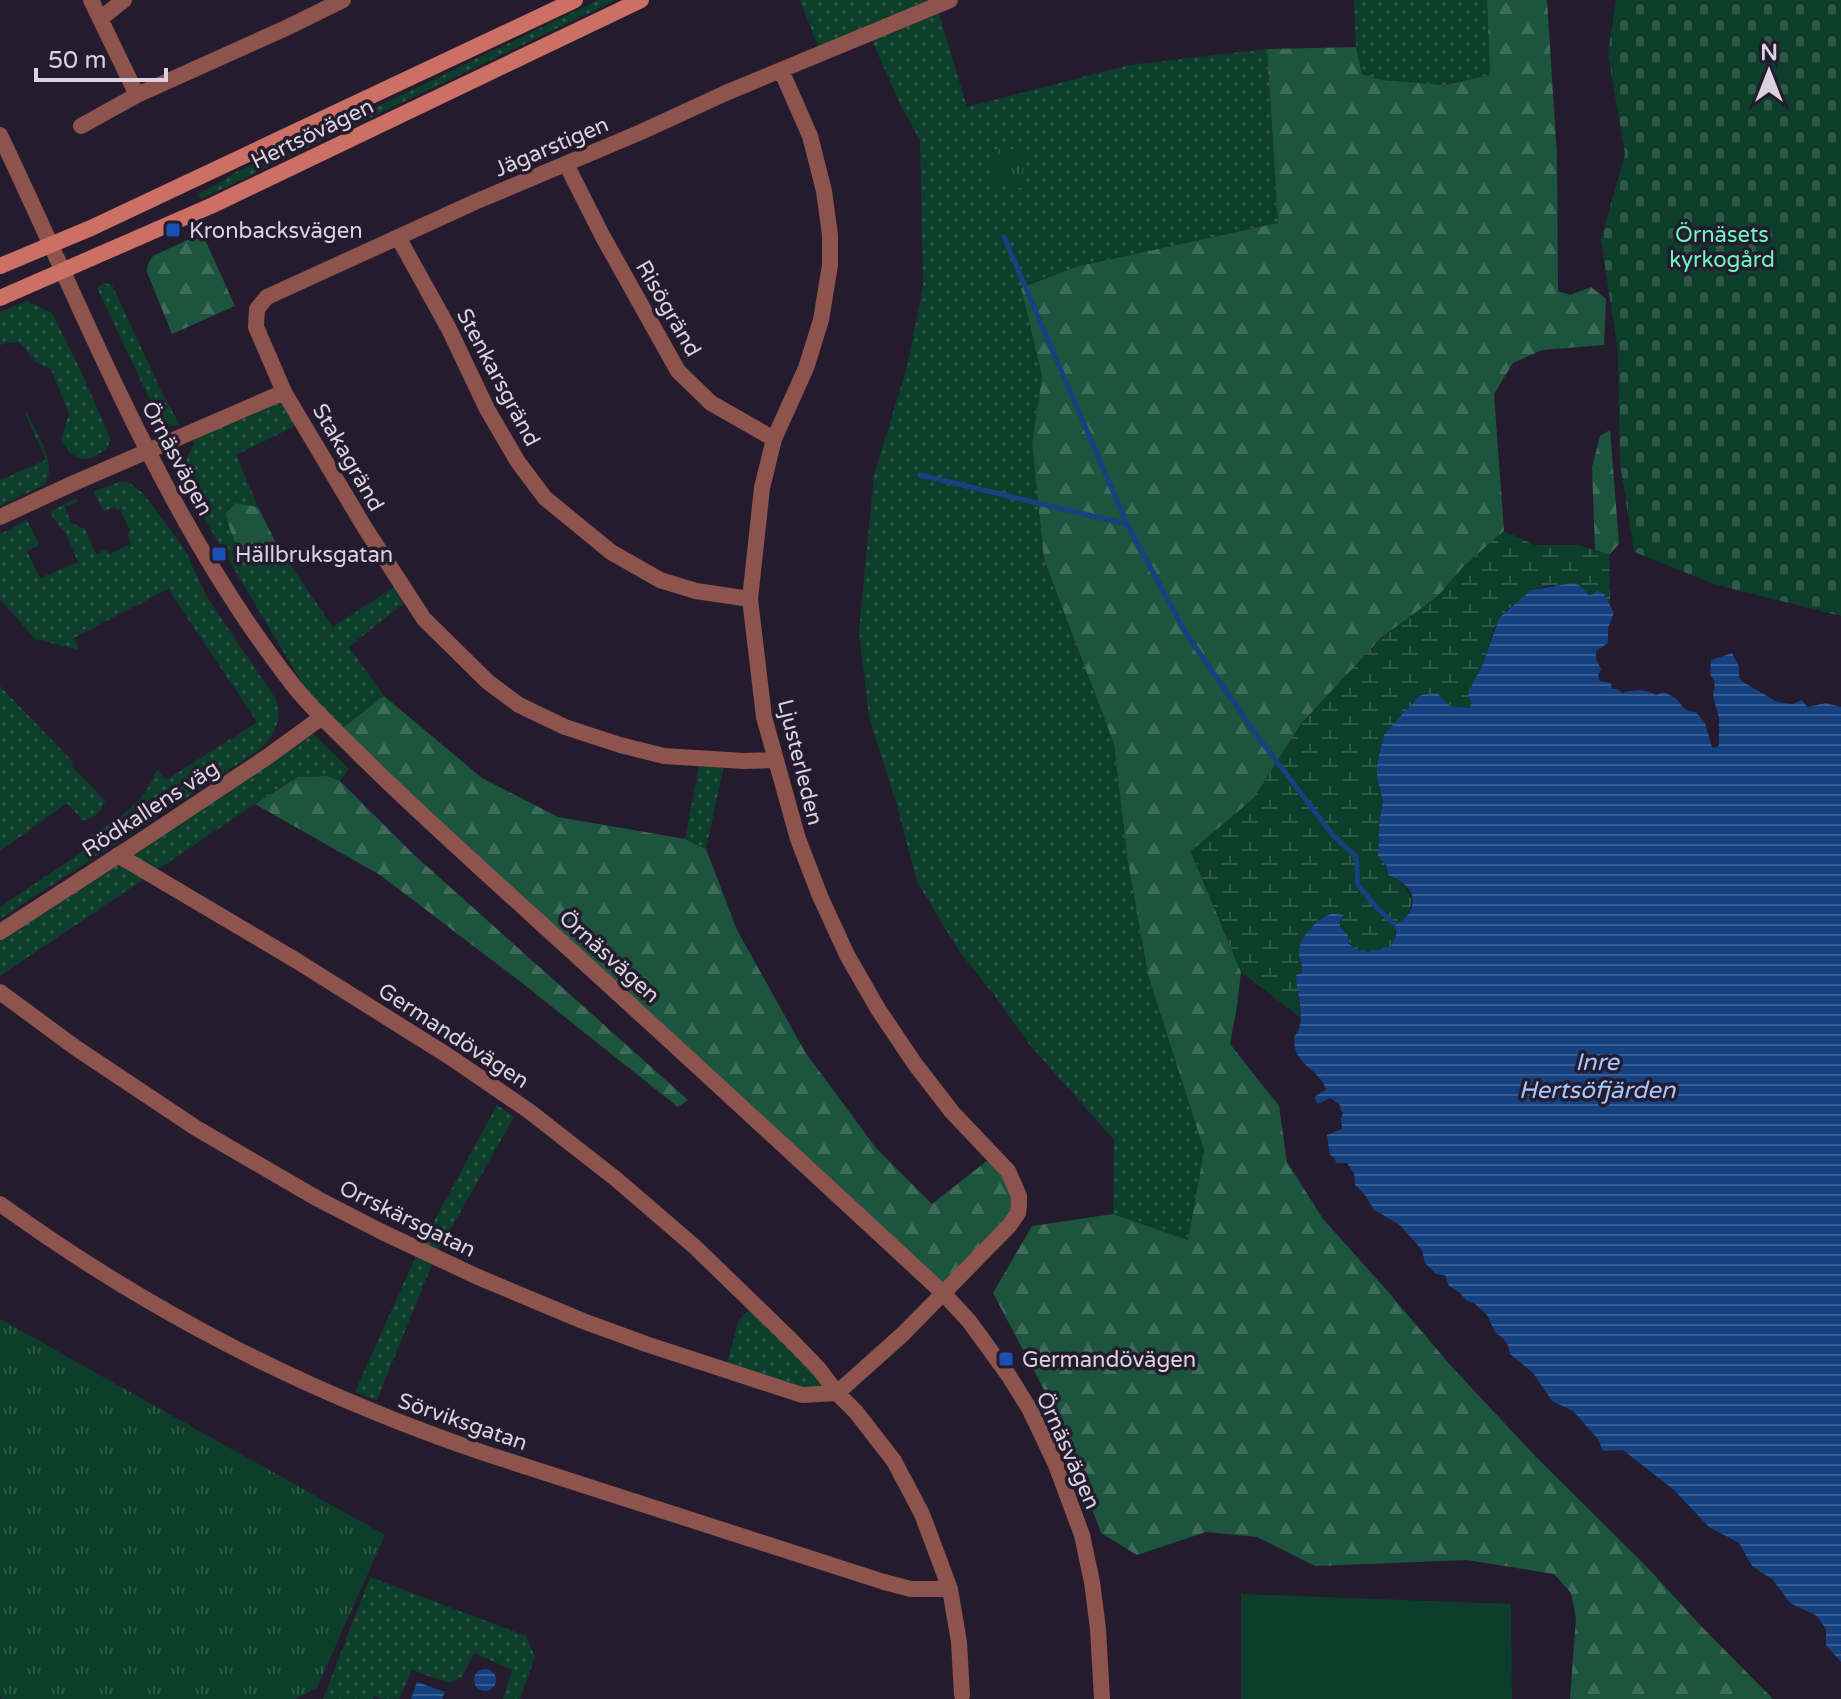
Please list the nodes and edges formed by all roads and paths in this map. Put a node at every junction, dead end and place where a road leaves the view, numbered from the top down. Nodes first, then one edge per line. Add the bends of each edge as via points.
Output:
1 (91, 0) edge
2 (124, 0) edge
3 (343, 0) edge
4 (575, 0) edge
5 (641, 0) edge
6 (950, 0) edge
7 (100, 19) junction
8 (781, 70) junction
9 (137, 95) junction
10 (81, 126) dead end
11 (0, 135) edge
12 (566, 164) junction
13 (398, 237) junction
14 (51, 245) junction
15 (0, 266) edge
16 (62, 271) junction
17 (0, 298) edge
18 (284, 392) junction
19 (774, 439) junction
20 (149, 451) junction
21 (0, 517) edge
22 (750, 599) junction
23 (322, 717) junction
24 (776, 760) junction
25 (118, 855) junction
26 (0, 932) edge
27 (0, 992) edge
28 (0, 1204) edge
29 (943, 1293) junction
30 (837, 1393) junction
31 (950, 1589) junction
32 (962, 1695) dead end
33 (1102, 1699) edge

1 - 7 street
2 - 7 street
3 - 9 street
4 - 14 main road, Hertsövägen
5 - 16 main road, Hertsövägen via 213,205
6 - 8 street, Jägarstigen
7 - 9 street
8 - 12 street, Jägarstigen
8 - 19 street, Ljusterleden via 810,136 821,177 830,265 814,344
9 - 10 street
11 - 14 street
12 - 13 street, Jägarstigen
12 - 19 street, Risögränd via 678,371 711,403
13 - 18 street, Jägarstigen via 267,297 257,309 256,327
13 - 22 street, Stenkarsgränd via 487,409 545,498 611,552 660,580
14 - 15 main road, Hertsövägen
14 - 16 street, Örnäsvägen
16 - 17 main road, Hertsövägen
16 - 20 street, Örnäsvägen
18 - 20 street, Stakagränd
18 - 24 street, Stakagränd via 424,619 488,682 519,705 565,727 620,745 664,756
19 - 22 street, Ljusterleden via 762,488
20 - 21 street
20 - 23 street, Örnäsvägen via 238,609
22 - 24 street, Ljusterleden via 764,717
23 - 25 street, Rödkallens väg
23 - 29 street, Örnäsvägen
24 - 29 street, Ljusterleden via 798,839 847,955 915,1064 1008,1171 1019,1196 1018,1213 1009,1226
25 - 26 street, Rödkallens väg
25 - 30 street, Germandövägen via 297,961 529,1111 695,1247
27 - 30 street, Orrskärsgatan via 196,1128 416,1248 646,1344 802,1395
28 - 31 street, Sörviksgatan via 86,1265 167,1313 363,1409 884,1582 911,1589
29 - 30 street
29 - 33 street, Örnäsvägen via 1009,1376 1056,1465 1082,1535 1092,1582
30 - 31 street, Germandövägen via 894,1461 922,1514
31 - 32 street, Germandövägen

